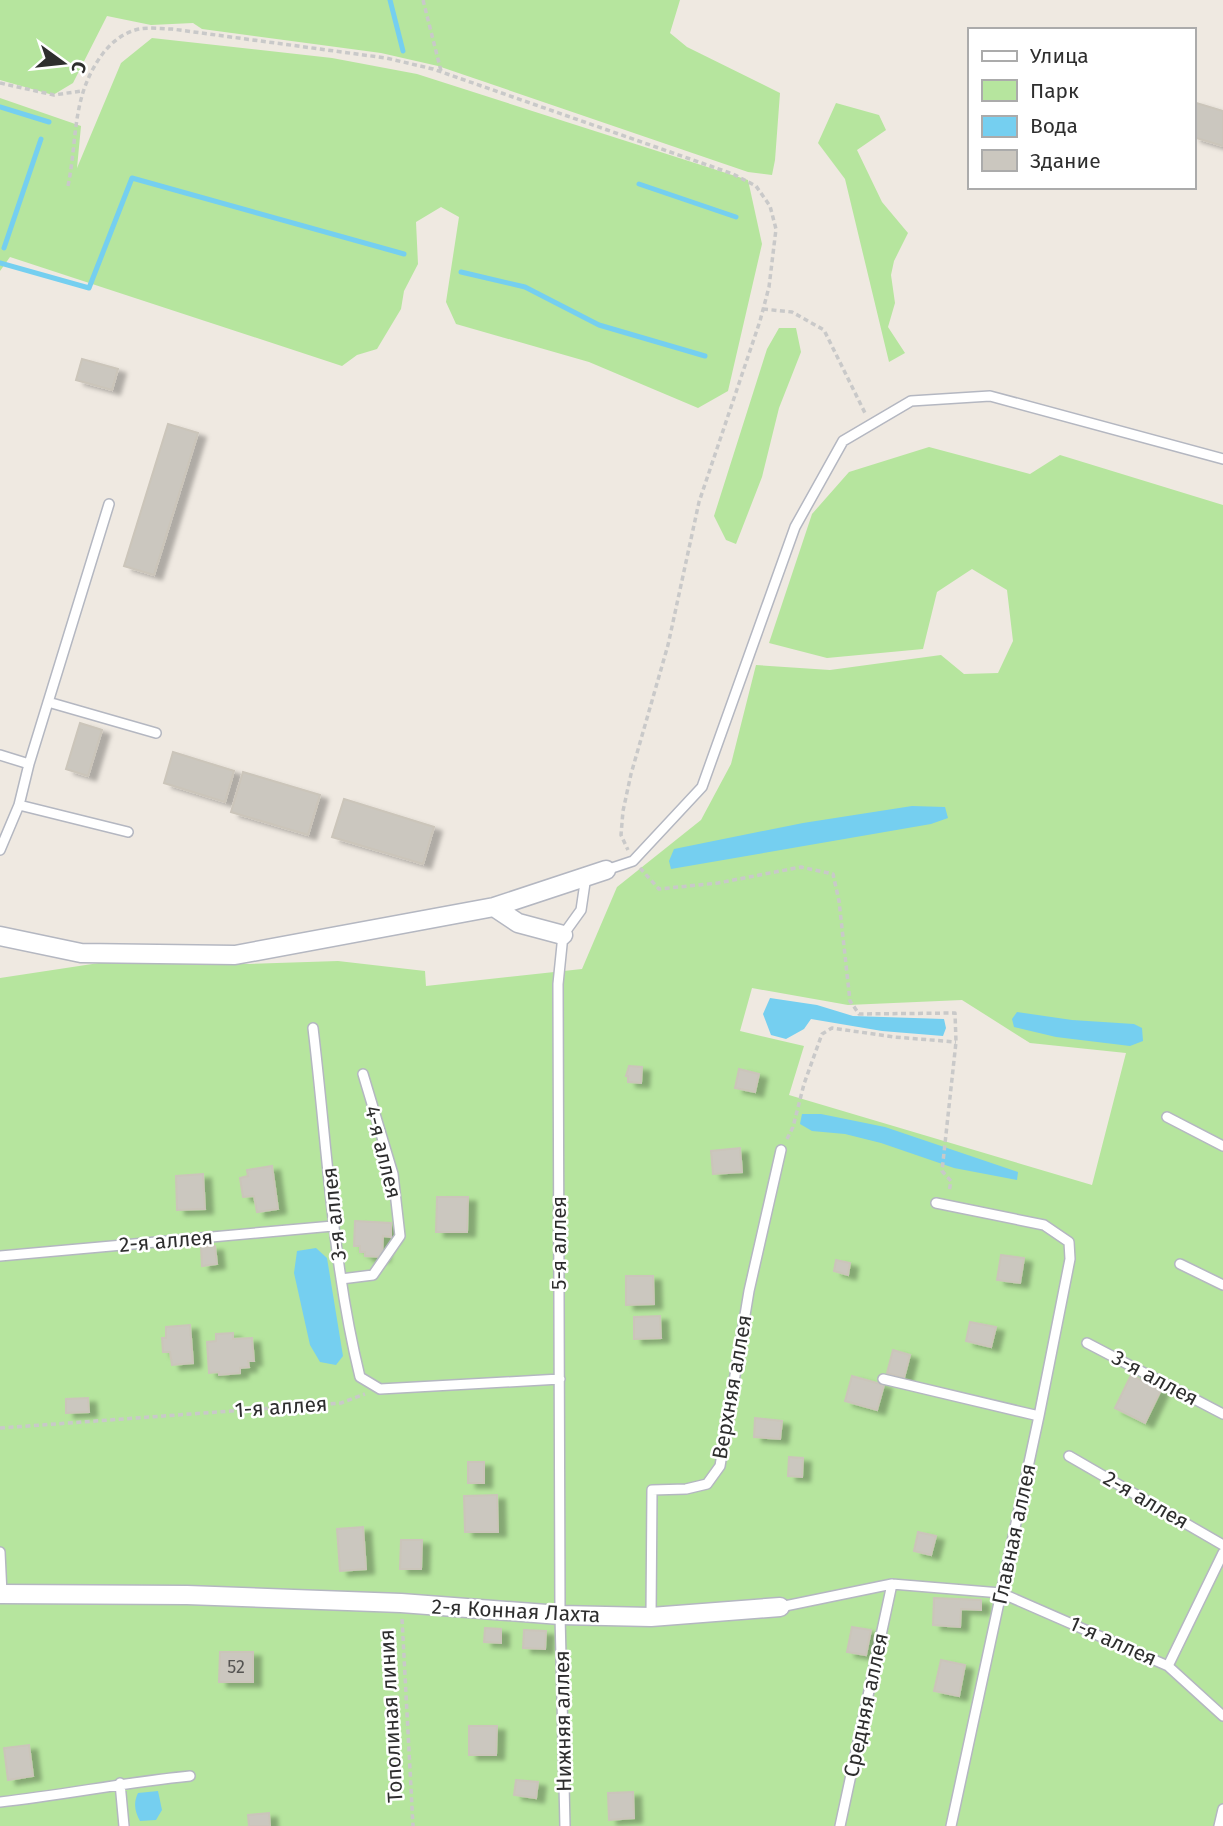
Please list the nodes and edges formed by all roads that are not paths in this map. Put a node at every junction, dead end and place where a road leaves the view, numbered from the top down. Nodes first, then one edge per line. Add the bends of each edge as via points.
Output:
1 (1223, 459) edge
2 (108, 504) dead end
3 (48, 702) junction
4 (156, 733) dead end
5 (0, 755) edge
6 (29, 764) junction
7 (19, 805) junction
8 (128, 832) dead end
9 (0, 850) edge
10 (606, 870) joint
11 (586, 876) junction
12 (494, 907) junction
13 (563, 935) junction
14 (0, 936) edge
15 (313, 1028) dead end
16 (363, 1074) dead end
17 (1167, 1116) dead end
18 (1223, 1146) edge
19 (781, 1150) road end
20 (936, 1203) dead end
21 (333, 1226) junction
22 (0, 1256) edge
23 (1180, 1264) dead end
24 (341, 1279) junction
25 (1223, 1285) edge
26 (1087, 1343) dead end
27 (560, 1379) junction
28 (883, 1380) dead end
29 (1223, 1414) edge
30 (1039, 1416) junction
31 (1069, 1455) dead end
32 (1223, 1545) edge
33 (0, 1552) edge
34 (1223, 1553) edge
35 (892, 1584) junction
36 (1, 1594) edge
37 (1001, 1594) junction
38 (1028, 1604) joint
39 (780, 1607) joint
40 (560, 1615) junction
41 (652, 1617) junction
42 (1168, 1666) junction
43 (1223, 1717) edge
44 (190, 1776) dead end
45 (120, 1783) junction
46 (0, 1801) edge
47 (1223, 1809) edge
48 (124, 1826) edge
49 (565, 1826) edge
50 (840, 1826) edge
51 (951, 1826) edge
52 (1219, 1826) edge

1 - 10 lane via 990,396 911,401 843,441 795,527 702,787 633,861
2 - 3 lane
3 - 4 lane
3 - 6 lane
5 - 6 lane
6 - 7 lane
7 - 8 lane
7 - 9 lane
10 - 11 street
11 - 12 street
11 - 13 lane, 5-я аллея via 581,909
12 - 13 street via 518,923
12 - 14 street via 235,955 81,953
13 - 27 lane, 5-я аллея via 558,984
15 - 21 lane, 3-я аллея
16 - 24 lane, 4-я аллея via 393,1174 400,1236 373,1275
17 - 18 lane
19 - 41 lane, Верхняя аллея via 749,1291 720,1466 707,1484 652,1490
20 - 30 lane, Главная аллея via 1044,1225 1069,1242 1070,1259
21 - 22 lane, 2-я аллея
21 - 24 lane, 3-я аллея
23 - 25 lane
24 - 27 lane, 3-я аллея via 360,1377 380,1389
26 - 29 lane, 3-я аллея
27 - 40 lane, 5-я аллея
28 - 30 lane
30 - 37 lane, Главная аллея
31 - 32 lane, 2-я аллея
33 - 36 lane
34 - 42 lane
35 - 37 lane, 2-я Конная Лахта
35 - 39 lane, 2-я Конная Лахта
35 - 50 lane, Средняя аллея
36 - 40 street, 2-я Конная Лахта via 401,1603
37 - 38 lane, 2-я Конная Лахта
37 - 51 lane, Главная аллея
38 - 42 lane, 1-я аллея
39 - 41 street, 2-я Конная Лахта
40 - 41 street, 2-я Конная Лахта
40 - 49 lane, Нижняя аллея
42 - 43 lane, 1-я аллея
44 - 45 lane
45 - 46 lane
45 - 48 lane
47 - 52 lane

